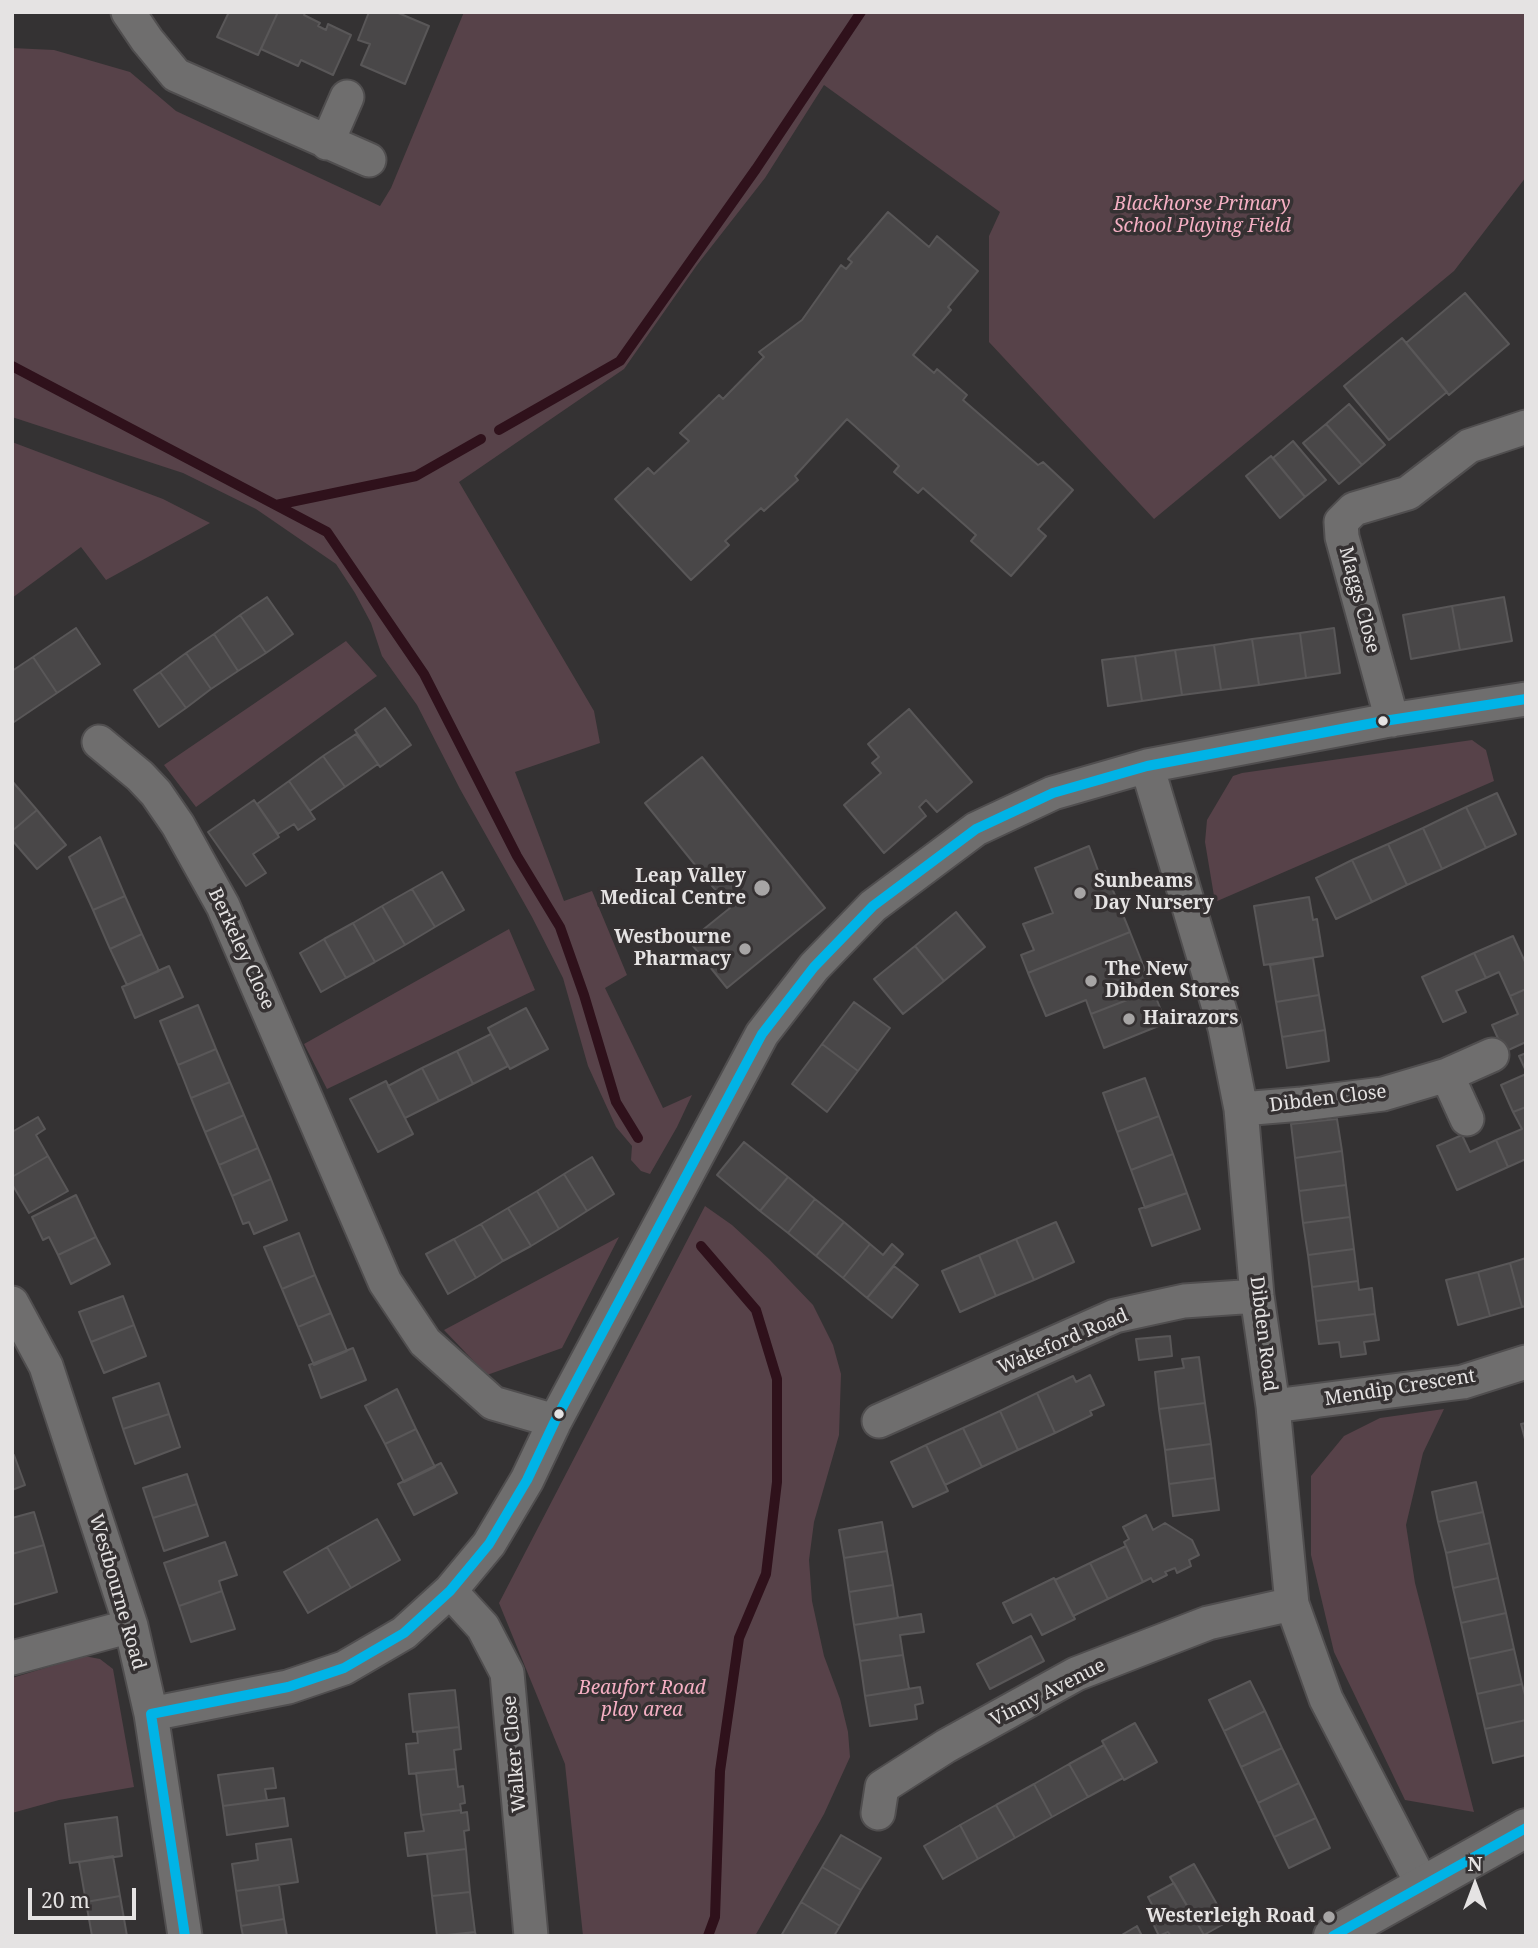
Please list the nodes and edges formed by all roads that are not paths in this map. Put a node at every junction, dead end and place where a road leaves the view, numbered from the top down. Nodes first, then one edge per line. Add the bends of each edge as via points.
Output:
1 (128, 12) edge
2 (347, 97) dead end
3 (327, 143) junction
4 (369, 160) dead end
5 (1526, 427) edge
6 (1526, 699) edge
7 (1392, 720) junction
8 (99, 742) dead end
9 (1147, 766) junction
10 (1492, 1055) dead end
11 (1447, 1075) junction
12 (1241, 1109) junction
13 (1467, 1119) dead end
14 (1257, 1296) junction
15 (12, 1303) edge
16 (1526, 1362) edge
17 (1273, 1406) junction
18 (555, 1421) junction
19 (879, 1421) dead end
20 (450, 1591) junction
21 (1292, 1604) junction
22 (131, 1626) junction
23 (12, 1658) edge
24 (151, 1714) junction
25 (878, 1813) dead end
26 (1526, 1828) edge
27 (1423, 1886) junction
28 (185, 1936) edge
29 (531, 1936) edge
30 (1333, 1936) edge

1 - 3 street via 176,75
2 - 3 street
3 - 4 street
5 - 7 street, Maggs Close via 1469,446 1408,493 1354,509 1341,522
6 - 7 street
7 - 9 street
8 - 18 street, Berkeley Close via 156,793 223,906 391,1292 425,1342 493,1403
9 - 12 street, Dibden Road via 1225,1028
9 - 18 street via 1053,793 976,829 873,906 814,967 762,1034
10 - 11 street, Dibden Close
11 - 12 street, Dibden Close via 1383,1094
11 - 13 street
12 - 14 street, Dibden Road
14 - 17 street, Dibden Road
14 - 19 street, Wakeford Road via 1184,1301 1115,1316
15 - 22 street, Westbourne Road via 46,1366
16 - 17 street, Mendip Crescent via 1463,1382
17 - 21 street, Dibden Road
18 - 20 street via 489,1544
20 - 24 street via 404,1633 344,1668 288,1687
20 - 29 street, Walker Close via 483,1627 507,1673
21 - 25 street, Vinny Avenue via 1208,1623 1076,1675 946,1746 882,1787
21 - 27 street, Dibden Road via 1326,1699
22 - 23 street
22 - 24 street, Westbourne Road
24 - 28 street, Westbourne Road
26 - 27 street
27 - 30 street

